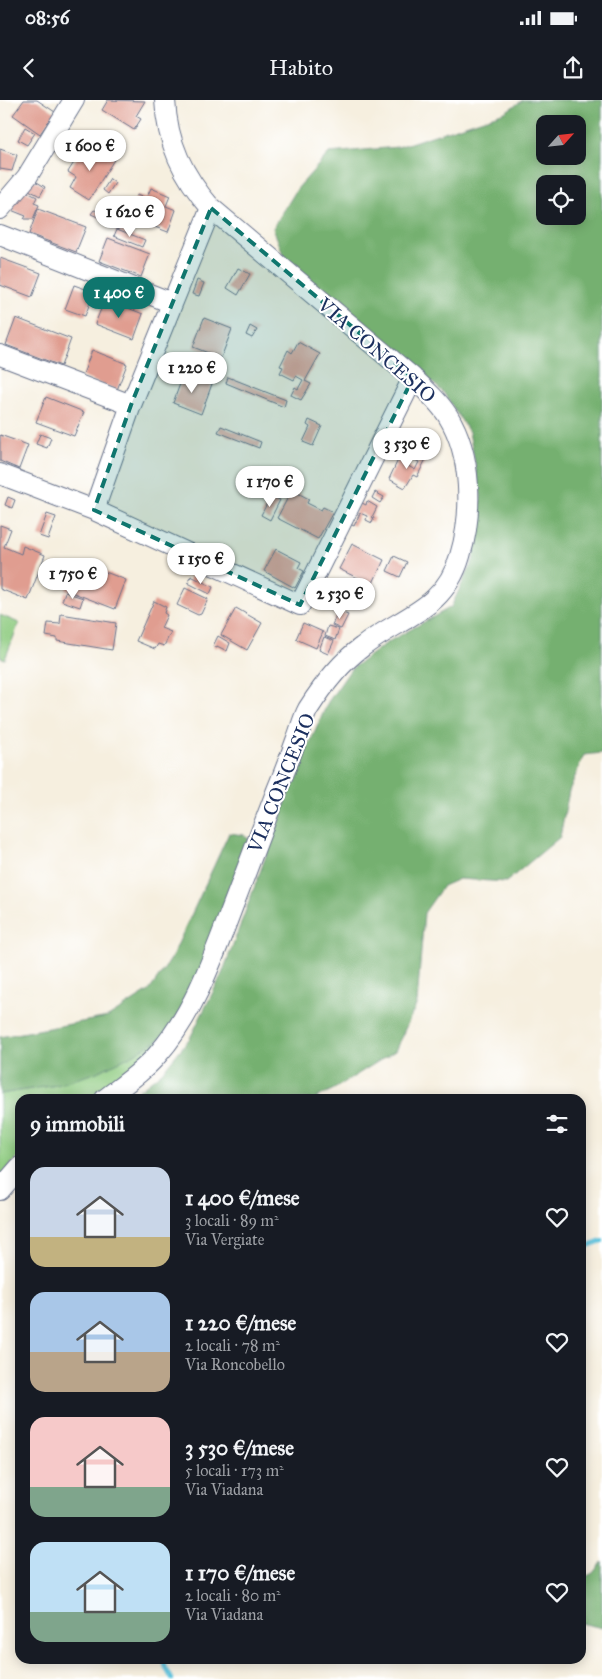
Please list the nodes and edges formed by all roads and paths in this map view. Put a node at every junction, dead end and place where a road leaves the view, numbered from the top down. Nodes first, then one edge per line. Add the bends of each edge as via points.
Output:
1 (74, 100) edge
2 (165, 100) edge
3 (211, 208) junction
4 (0, 209) edge
5 (0, 235) edge
6 (172, 303) junction
7 (0, 354) edge
8 (413, 378) junction
9 (131, 405) junction
10 (0, 474) edge
11 (94, 510) junction
12 (112, 1094) edge
13 (15, 1173) edge
14 (0, 1190) edge

1 - 4 street via 27,177
2 - 3 street, VIA CONCESIO via 168,128 178,162
3 - 6 street
3 - 8 street, VIA CONCESIO
5 - 6 street
6 - 9 street
7 - 9 street
8 - 11 street via 300,605
8 - 12 street, VIA CONCESIO via 448,416 462,455 467,513 458,563 434,600 354,653 332,676 308,711 218,947 189,1010 158,1054
9 - 11 street
10 - 11 street
13 - 14 street

